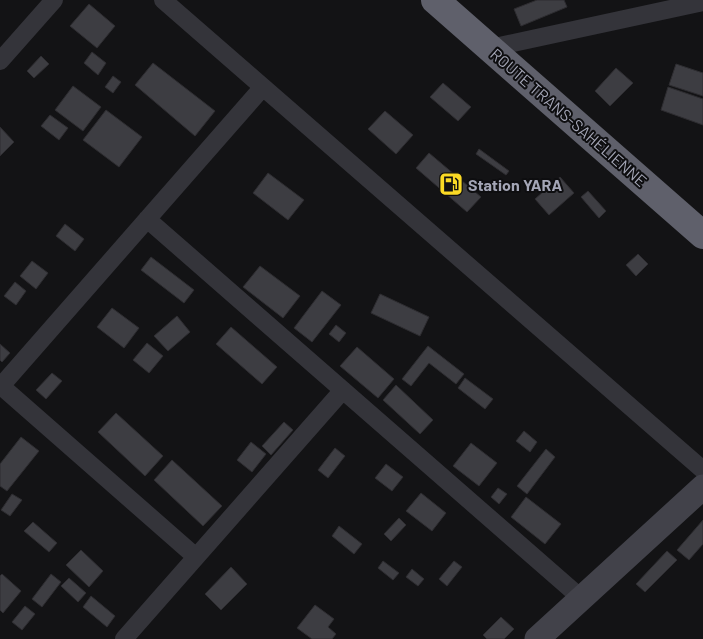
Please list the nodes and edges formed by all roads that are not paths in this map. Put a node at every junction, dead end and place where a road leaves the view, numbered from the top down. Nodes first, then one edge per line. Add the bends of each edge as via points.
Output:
1 (54, 0) edge
2 (164, 0) edge
3 (434, 0) edge
4 (703, 2) edge
5 (490, 48) junction
6 (0, 61) edge
7 (263, 87) junction
8 (147, 219) junction
9 (703, 234) edge
10 (0, 385) edge
11 (343, 390) junction
12 (703, 470) edge
13 (703, 487) edge
14 (196, 557) junction
15 (581, 598) junction
16 (124, 639) edge
17 (537, 639) edge

1 - 6 street
2 - 7 street
3 - 5 highway, ROUTE TRANS-SAHÉLIENNE
4 - 5 street
5 - 9 highway, ROUTE TRANS-SAHÉLIENNE
7 - 8 street
7 - 12 street
8 - 10 street
8 - 11 street
10 - 14 street
11 - 14 street
11 - 15 street
13 - 15 street
14 - 16 street
15 - 17 street

